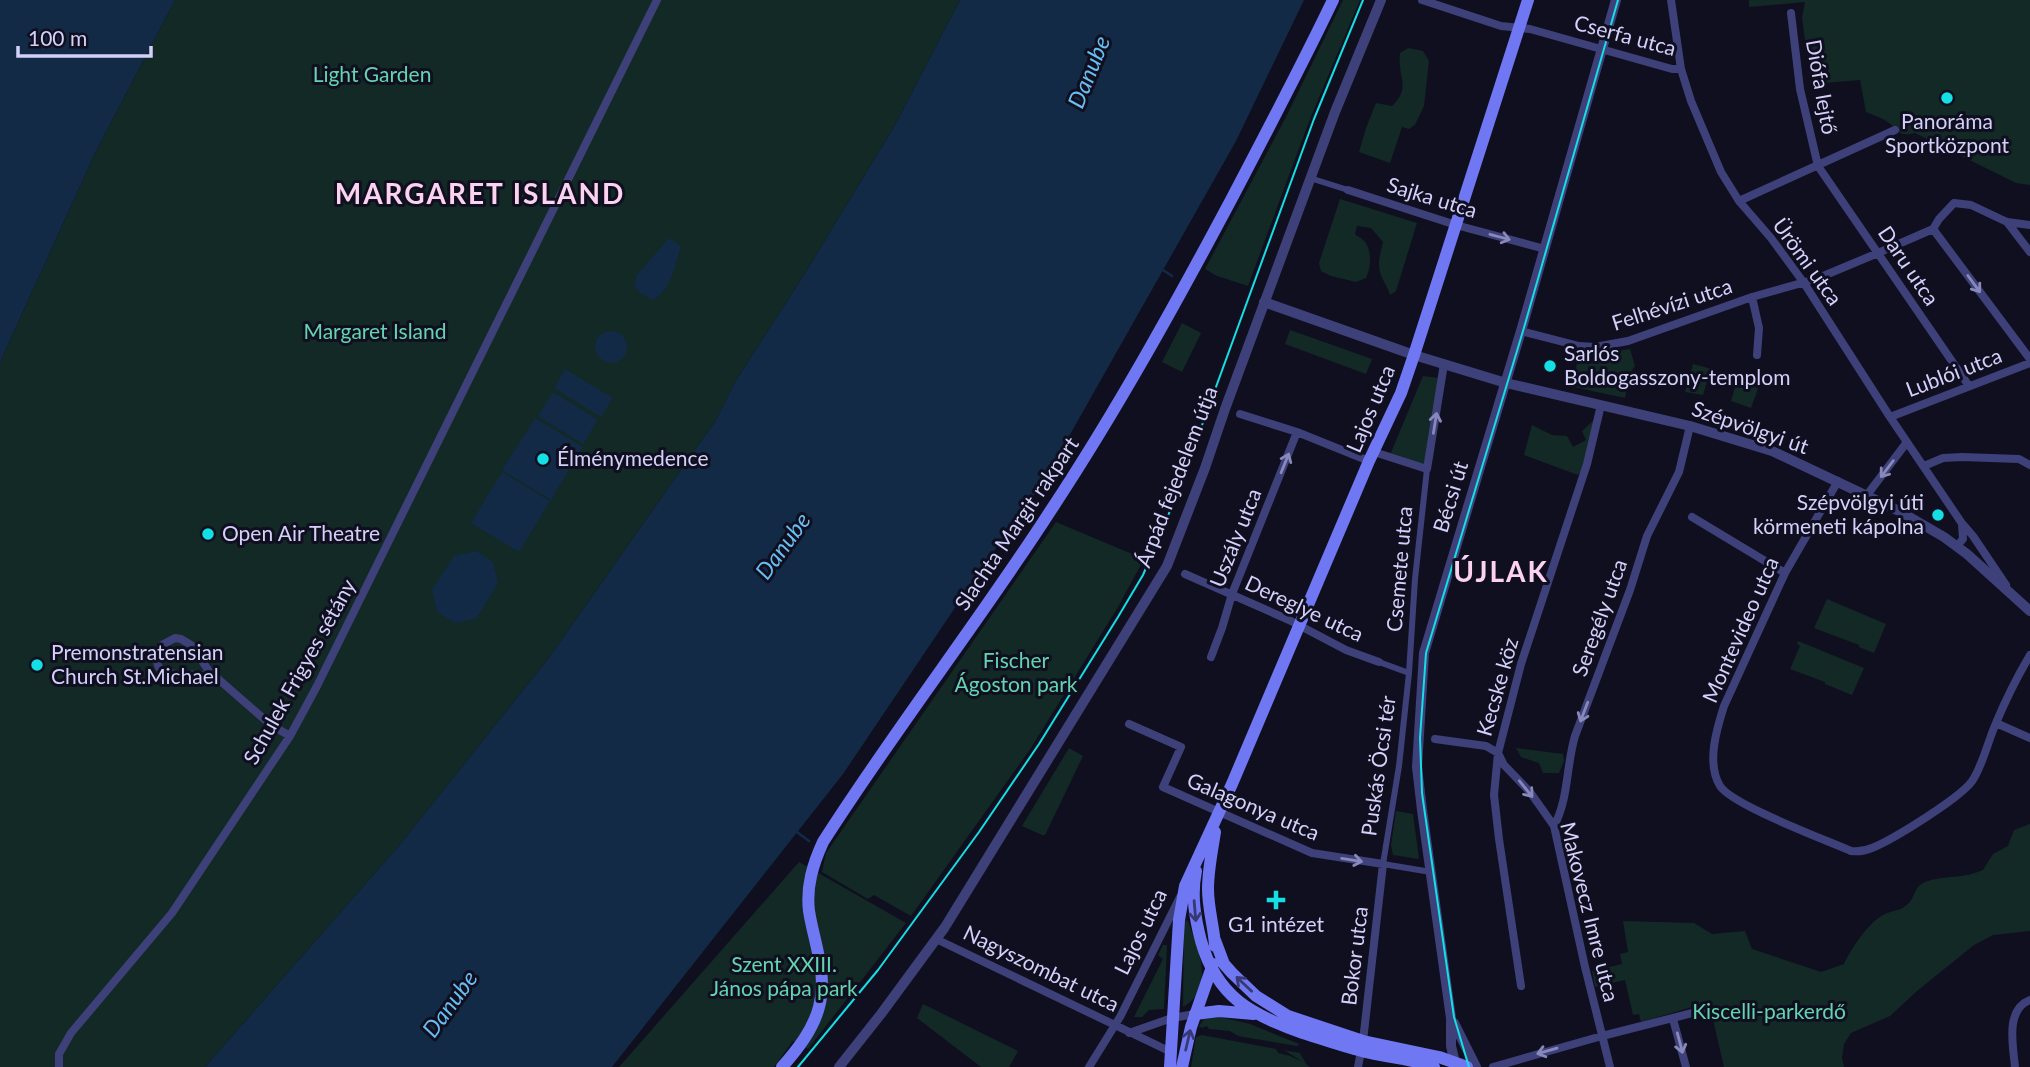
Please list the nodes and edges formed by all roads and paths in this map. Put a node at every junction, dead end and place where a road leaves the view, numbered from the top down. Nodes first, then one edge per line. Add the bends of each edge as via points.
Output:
1 (657, 0) edge
2 (1333, 0) edge
3 (1381, 0) edge
4 (1422, 0) edge
5 (1528, 0) edge
6 (1616, 0) edge
7 (1671, 0) edge
8 (1791, 13) dead end
9 (1519, 28) junction
10 (1602, 49) junction
11 (1681, 69) junction
12 (1895, 130) dead end
13 (1818, 166) junction
14 (1310, 178) junction
15 (1348, 190) joint
16 (1739, 201) junction
17 (2007, 222) junction
18 (1456, 225) junction
19 (2030, 225) edge
20 (1933, 229) junction
21 (1545, 249) junction
22 (2030, 252) edge
23 (1878, 253) junction
24 (1804, 283) junction
25 (1752, 298) junction
26 (1264, 302) junction
27 (1521, 331) junction
28 (1414, 355) junction
29 (1757, 355) dead end
30 (2030, 361) edge
31 (1444, 365) junction
32 (1506, 383) junction
33 (1969, 386) junction
34 (1601, 405) junction
35 (1240, 414) dead end
36 (1890, 417) junction
37 (1690, 426) junction
38 (1297, 432) junction
39 (1907, 442) junction
40 (1372, 456) junction
41 (2030, 465) edge
42 (1924, 466) junction
43 (1427, 469) junction
44 (1838, 481) junction
45 (1867, 495) junction
46 (1692, 517) dead end
47 (1962, 524) junction
48 (1957, 546) junction
49 (1785, 573) junction
50 (1185, 574) dead end
51 (2010, 591) junction
52 (1232, 594) junction
53 (2030, 611) edge
54 (1300, 626) junction
55 (1210, 657) dead end
56 (2028, 660) edge
57 (1379, 662) joint
58 (1409, 673) junction
59 (217, 679) junction
60 (1996, 723) junction
61 (1129, 724) dead end
62 (290, 736) junction
63 (2030, 738) edge
64 (1435, 739) dead end
65 (1498, 753) junction
66 (1218, 817) junction
67 (1554, 826) junction
68 (1201, 851) junction
69 (1383, 864) junction
70 (1431, 872) junction
71 (1185, 886) junction
72 (936, 939) junction
73 (1214, 940) junction
74 (1211, 970) junction
75 (1521, 986) dead end
76 (1200, 999) junction
77 (2030, 1000) edge
78 (1708, 1009) dead end
79 (1195, 1014) junction
80 (1258, 1015) junction
81 (1451, 1017) junction
82 (1172, 1018) junction
83 (1673, 1019) junction
84 (1114, 1026) junction
85 (1129, 1033) junction
86 (1602, 1036) junction
87 (1362, 1046) junction
88 (1451, 1046) junction
89 (1171, 1052) junction
90 (1436, 1062) edge
91 (1459, 1065) edge
92 (59, 1067) edge
93 (782, 1067) edge
94 (839, 1067) edge
95 (1089, 1067) edge
96 (1170, 1067) edge
97 (1182, 1067) edge
98 (1358, 1067) edge
99 (1476, 1067) edge
100 (1493, 1067) edge
101 (1611, 1067) edge
102 (1686, 1067) edge
103 (2015, 1067) edge

1 - 62 street, Schulek Frigyes sétány
2 - 93 main road, Slachta Margit rakpart via 1157,337 1090,449 822,842 808,892 820,956 821,1000 806,1035
3 - 14 street, Árpád fejedelem útja
4 - 9 street, Cserfa utca
5 - 9 main road, Lajos utca
6 - 10 street, Bécsi út
7 - 11 street, Ürömi utca
8 - 13 street, Diófa lejtő via 1800,89
9 - 10 street, Cserfa utca
9 - 18 main road, Lajos utca
10 - 11 street, Cserfa utca
10 - 21 street, Bécsi út
11 - 16 street, Ürömi utca via 1712,152
12 - 13 street
13 - 16 street
13 - 23 street, Daru utca
14 - 15 street, Sajka utca
14 - 26 street, Árpád fejedelem útja
15 - 18 street, Sajka utca
16 - 24 street, Ürömi utca
17 - 19 street, Felhévízi utca
17 - 20 street, Felhévízi utca via 1971,205 1954,203
17 - 22 street
18 -> 21 street, Sajka utca
18 - 28 main road, Lajos utca
20 - 23 street, Felhévízi utca
20 -> 30 street
21 - 27 street, Bécsi út
23 - 24 street, Felhévízi utca
23 - 33 street, Daru utca
24 - 25 street, Felhévízi utca
24 - 36 street, Ürömi utca
25 - 27 street, Felhévízi utca via 1628,341 1595,347
25 - 29 street, Felhévízi utca via 1759,328
26 - 28 street, Szépvölgyi út
26 - 72 street, Árpád fejedelem útja via 1167,566
27 - 32 street, Bécsi út
28 - 31 street, Szépvölgyi út
28 - 40 main road, Lajos utca
30 - 33 street, Lublói utca
31 - 32 street, Szépvölgyi út
43 -> 31 street
32 - 34 street, Szépvölgyi út
32 - 70 street, Bécsi út via 1424,653 1418,767
33 - 36 street, Lublói utca
34 - 37 street, Szépvölgyi út
34 - 65 street, Kecske köz
35 - 38 street
36 - 39 street, Ürömi utca
37 - 44 street, Szépvölgyi út via 1772,451
37 -> 67 street, Seregély utca via 1679,472 1647,536 1575,736 1563,807
38 - 40 street
52 -> 38 street, Uszály utca
39 - 42 street, Ürömi utca
39 -> 45 street
40 - 43 street
40 - 54 main road, Lajos utca
41 - 42 street via 2019,459 1962,457
42 - 47 street, Ürömi utca
43 - 58 street, Csemete utca
44 - 45 street, Szépvölgyi út
44 - 49 street, Montevideo utca
45 - 48 street, Szépvölgyi út
46 - 49 street
47 - 48 street via 1963,539
47 - 51 street, Ürömi utca
48 - 51 street, Szépvölgyi út
49 - 60 street, Montevideo utca via 1719,723 1715,772 1721,788 1736,799 1861,852 1912,826 1973,781
50 - 52 street, Dereglye utca
51 - 53 street, Szépvölgyi út
52 - 54 street, Dereglye utca
52 - 55 street, Uszály utca
54 - 57 street, Dereglye utca
54 - 66 main road, Lajos utca
56 - 60 street, Montevideo utca
57 - 58 street, Dereglye utca
58 - 69 street, Puskás Öcsi tér
59 - 59 street via 165,673 158,659 162,645 174,638 186,641
59 - 62 street
60 - 63 street
61 - 66 street, Galagonya utca via 1181,747 1163,787
62 - 92 street, Schulek Frigyes sétány via 172,913 71,1033 62,1046
64 - 65 street via 1486,746
65 -> 67 street, Makovecz Imre utca
65 - 75 street, Kecske köz via 1494,795
66 - 68 main road, Lajos utca
66 -> 69 street, Galagonya utca via 1312,853
66 - 73 main road, Lajos utca via 1208,889
67 - 86 street, Makovecz Imre utca
68 - 71 main road, Lajos utca
68 -> 74 main road, Nagyszombat utca via 1194,905
69 - 70 street, Galagonya utca
69 - 87 street, Bokor utca
70 - 81 street, Bécsi út
71 - 82 main road, Lajos utca
71 - 84 street, Lajos utca
72 - 84 street, Nagyszombat utca
72 - 94 street, Árpád fejedelem útja
73 - 74 main road
87 -> 73 main road, Nagyszombat utca via 1270,1005 1224,964
74 - 76 main road
74 - 80 main road, Nagyszombat utca via 1235,999
76 - 79 main road
76 - 82 street, Nagyszombat utca
77 - 103 street via 2014,1013
78 - 83 street
79 - 80 main road, Nagyszombat utca
79 - 82 street, Nagyszombat utca
97 -> 79 main road
80 - 87 main road, Nagyszombat utca
81 - 88 street, Bécsi út
81 - 99 street, Bécsi út
82 - 85 street, Nagyszombat utca
82 - 89 main road, Lajos utca
83 - 86 street
83 -> 102 street
84 - 85 street, Nagyszombat utca
84 - 95 street, Lajos utca
85 - 89 street, Nagyszombat utca
86 -> 100 street
86 - 101 street, Makovecz Imre utca
87 - 90 main road, Nagyszombat utca
87 - 98 street, Bokor utca
88 - 90 street
88 - 91 street, Bécsi út
89 - 96 main road, Lajos utca
90 - 91 main road, Nagyszombat utca

